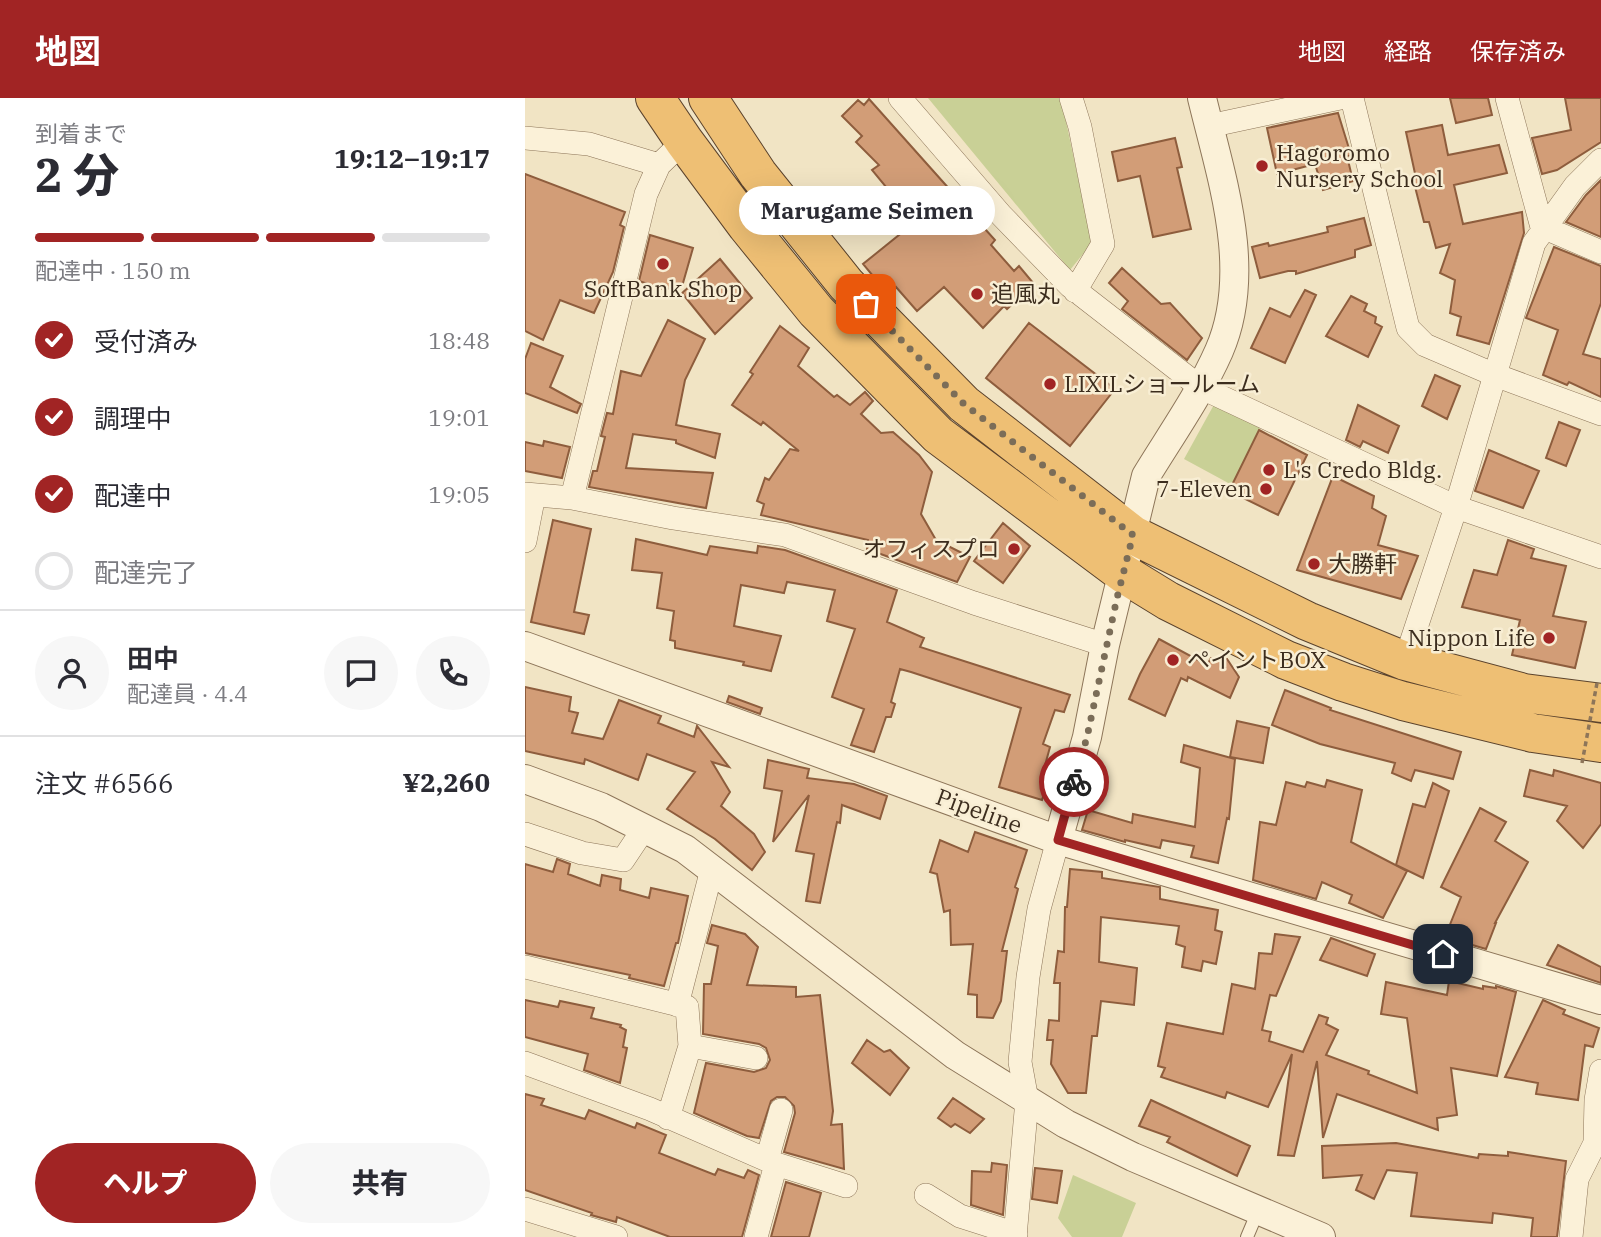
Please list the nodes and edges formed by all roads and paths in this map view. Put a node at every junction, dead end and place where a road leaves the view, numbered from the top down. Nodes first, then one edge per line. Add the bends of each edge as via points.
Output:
1 (655, 98) edge
2 (708, 98) edge
3 (900, 98) edge
4 (1072, 98) edge
5 (1202, 98) edge
6 (1340, 98) edge
7 (1352, 98) edge
8 (1507, 98) edge
9 (1209, 126) junction
10 (525, 138) edge
11 (671, 153) junction
12 (1601, 160) edge
13 (1544, 229) junction
14 (1601, 252) edge
15 (1075, 291) junction
16 (1495, 375) junction
17 (1200, 387) junction
18 (1601, 414) edge
19 (530, 494) edge
20 (572, 498) junction
21 (1456, 508) junction
22 (1133, 535) junction
23 (525, 541) edge
24 (1601, 557) edge
25 (1124, 574) junction
26 (1105, 645) junction
27 (525, 646) edge
28 (1405, 661) junction
29 (1599, 693) edge
30 (1592, 753) edge
31 (525, 779) edge
32 (645, 827) junction
33 (525, 834) edge
34 (1058, 840) junction
35 (712, 869) junction
36 (525, 967) edge
37 (1601, 1000) edge
38 (677, 1005) junction
39 (689, 1046) junction
40 (756, 1058) dead end
41 (525, 1063) edge
42 (1601, 1071) edge
43 (1027, 1100) junction
44 (781, 1110) dead end
45 (668, 1118) junction
46 (771, 1162) junction
47 (846, 1186) dead end
48 (926, 1195) dead end
49 (525, 1209) edge
50 (1258, 1211) junction
51 (1016, 1236) edge
52 (616, 1237) edge
53 (756, 1237) edge
54 (1247, 1237) edge
55 (1321, 1237) edge
56 (1571, 1237) edge

1 - 11 highway
2 - 22 highway via 758,174 846,284 964,404
3 - 15 street via 1001,215
4 - 15 street via 1103,244
5 - 9 street
6 - 9 street
7 - 16 street via 1408,328 1425,345
8 - 13 street
9 - 17 street via 1235,253 1234,287 1220,350
10 - 11 street
11 - 20 street via 643,207
11 - 25 highway via 747,226 816,311 938,435
12 - 13 street
13 - 14 street
13 - 16 street via 1534,243
15 - 17 street
16 - 18 street
16 - 21 street
17 - 21 street
17 - 22 street via 1146,476
19 - 20 street
19 - 23 street
20 - 26 street via 785,535
21 - 24 street
21 - 28 street
22 - 25 street
22 - 28 highway via 1307,621
25 - 26 street
25 - 30 highway via 1263,649 1343,682
26 - 34 street via 1087,737
27 - 34 street, Pipeline
28 - 29 highway via 1524,693
29 - 30 path, bridge
31 - 32 street
32 - 33 street via 623,860 582,853
32 - 35 street
34 - 37 street, Pipeline
34 - 43 street via 1039,909 1028,977 1020,1062
35 - 38 street
35 - 43 street via 955,1055
36 - 38 street
38 - 39 street via 687,1007
39 - 40 street
39 - 45 street
41 - 45 street
42 - 56 street via 1595,1143 1577,1179
43 - 50 street via 1101,1142
43 - 51 street
44 - 46 street
45 - 46 street
46 - 47 street
46 - 53 street
48 - 51 street via 960,1216
49 - 52 street
50 - 54 lane
50 - 55 street

